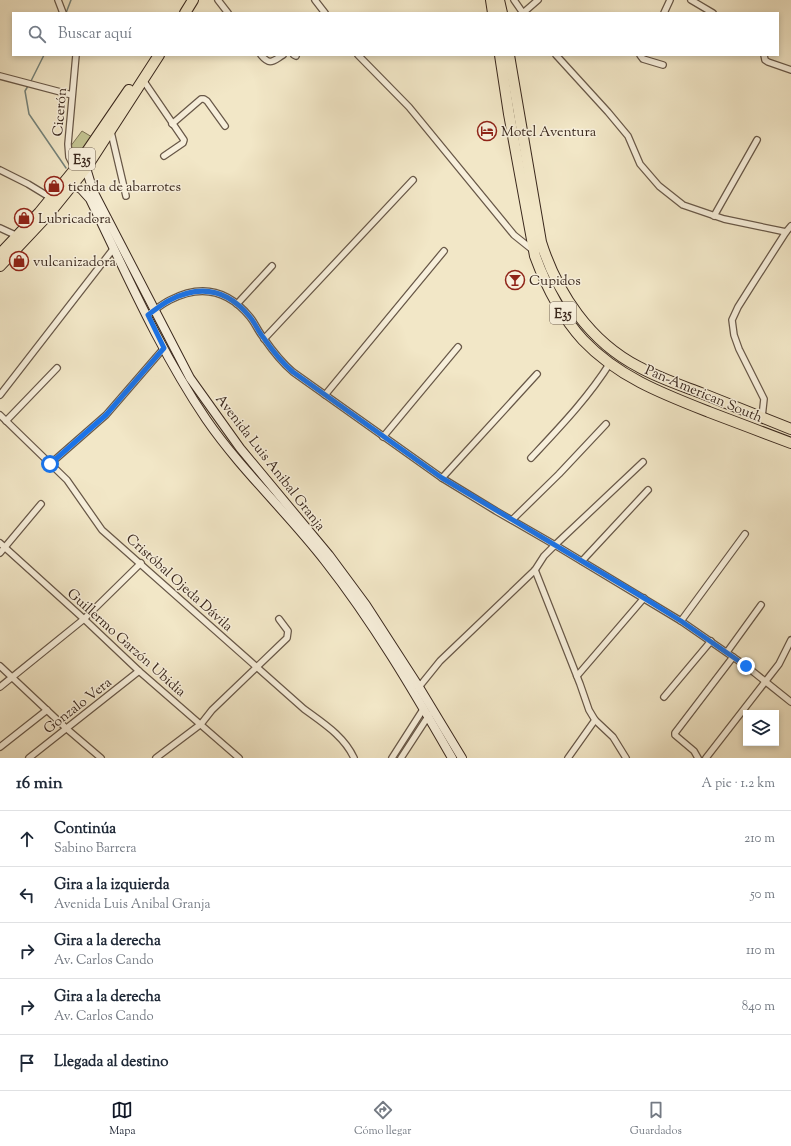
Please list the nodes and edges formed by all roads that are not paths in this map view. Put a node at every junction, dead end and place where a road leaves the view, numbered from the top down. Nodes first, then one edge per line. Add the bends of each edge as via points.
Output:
1 (58, 0) edge
2 (185, 0) edge
3 (193, 0) edge
4 (218, 0) edge
5 (315, 0) edge
6 (490, 0) edge
7 (499, 0) edge
8 (514, 0) edge
9 (538, 0) edge
10 (670, 0) edge
11 (691, 0) edge
12 (63, 12) edge
13 (179, 12) edge
14 (186, 12) edge
15 (227, 12) edge
16 (324, 12) edge
17 (493, 12) edge
18 (502, 12) edge
19 (522, 12) edge
20 (524, 12) edge
21 (664, 12) edge
22 (711, 12) edge
23 (76, 56) edge
24 (151, 56) edge
25 (158, 56) edge
26 (262, 56) edge
27 (281, 56) edge
28 (359, 56) edge
29 (500, 56) edge
30 (509, 56) edge
31 (557, 56) edge
32 (641, 56) edge
33 (764, 56) edge
34 (663, 65) dead end
35 (791, 70) edge
36 (0, 76) edge
37 (143, 80) junction
38 (72, 95) junction
39 (172, 124) junction
40 (225, 126) dead end
41 (110, 132) junction
42 (757, 140) dead end
43 (164, 156) dead end
44 (86, 168) junction
45 (0, 170) edge
46 (75, 170) junction
47 (413, 180) dead end
48 (73, 185) junction
49 (126, 196) dead end
50 (51, 198) junction
51 (714, 216) junction
52 (791, 226) edge
53 (0, 228) edge
54 (786, 232) junction
55 (17, 237) junction
56 (114, 248) junction
57 (444, 251) dead end
58 (534, 251) junction
59 (0, 254) edge
60 (0, 266) edge
61 (272, 266) dead end
62 (237, 304) junction
63 (155, 310) junction
64 (148, 315) junction
65 (264, 339) junction
66 (458, 347) dead end
67 (164, 348) junction
68 (610, 363) junction
69 (58, 368) dead end
70 (537, 374) dead end
71 (0, 395) edge
72 (325, 396) junction
73 (0, 414) edge
74 (762, 417) junction
75 (6, 421) junction
76 (606, 424) dead end
77 (791, 429) edge
78 (383, 437) junction
79 (791, 443) edge
80 (531, 458) dead end
81 (643, 462) dead end
82 (50, 464) junction
83 (442, 478) junction
84 (648, 490) dead end
85 (41, 504) dead end
86 (512, 520) junction
87 (745, 534) dead end
88 (0, 543) edge
89 (555, 545) junction
90 (5, 547) junction
91 (0, 553) edge
92 (582, 561) junction
93 (140, 563) junction
94 (534, 570) junction
95 (644, 598) junction
96 (761, 605) dead end
97 (84, 619) junction
98 (279, 619) dead end
99 (681, 621) junction
100 (791, 640) edge
101 (711, 641) junction
102 (727, 652) junction
103 (733, 657) junction
104 (0, 666) edge
105 (258, 668) junction
106 (139, 671) junction
107 (577, 676) junction
108 (12, 678) junction
109 (766, 683) junction
110 (0, 687) edge
111 (419, 687) junction
112 (664, 697) dead end
113 (791, 702) edge
114 (428, 709) junction
115 (47, 710) junction
116 (595, 720) junction
117 (201, 724) junction
118 (67, 729) junction
119 (0, 747) edge
120 (30, 758) edge
121 (101, 758) edge
122 (156, 758) edge
123 (239, 758) edge
124 (354, 758) edge
125 (392, 758) edge
126 (401, 758) edge
127 (452, 758) edge
128 (462, 758) edge
129 (568, 758) edge
130 (626, 758) edge
131 (698, 758) edge
132 (706, 758) edge

1 - 12 street
2 - 13 highway
3 - 14 highway
4 - 15 street
5 - 16 street
6 - 17 highway
7 - 18 highway
8 - 19 street
9 - 20 street
10 - 21 street
11 - 22 street
23 - 38 street, Cicerón
24 - 46 highway, E35
25 - 37 highway, E35
26 - 27 street via 269,62
28 - 58 street via 408,106 514,235
29 - 58 highway, Pan-American South / E35
30 - 74 highway, E35 via 541,242 547,263 572,307 607,345 639,367
31 - 51 street via 628,136 640,164 659,186 683,205
32 - 34 street
33 - 35 street via 768,62
36 - 38 street
37 - 39 street
37 - 41 highway, E35
38 - 46 street, Cicerón via 68,144 69,157
39 - 40 street via 204,99
39 - 43 street via 184,140
41 - 44 highway, E35
41 - 49 street
42 - 51 street
44 - 48 highway, E35
44 - 63 main road, Avenida Luis Anibal Granja via 93,191
45 - 50 street
46 - 50 highway, E35
47 - 65 street
48 - 56 main road, Avenida Luis Anibal Granja via 90,199
48 - 60 highway, E35
50 - 55 highway, E35
51 - 54 street
52 - 54 street
53 - 55 street
54 - 74 street via 732,320 739,349 764,399
55 - 59 highway, E35
56 - 64 main road, Avenida Luis Anibal Granja
56 - 71 street
57 - 72 street
58 - 68 highway, Pan-American South / E35 via 555,300 583,340
61 - 62 street
62 - 63 street via 222,294 204,291 185,293
62 - 65 street via 250,317
63 - 64 street
63 - 111 main road, Avenida Luis Anibal Granja via 194,384 240,448 366,605
64 - 67 main road, Avenida Luis Anibal Granja
65 - 72 street via 284,364
66 - 78 street
67 - 82 street via 106,415
67 - 114 main road, Avenida Luis Anibal Granja via 206,419 232,455 324,560 361,608
68 - 79 highway, Pan-American South / E35 via 647,387
68 - 80 street via 562,425
69 - 75 street
70 - 83 street
72 - 78 street
73 - 75 street, Cristóbal Ojeda Dávila
74 - 77 highway, E35
75 - 82 street, Cristóbal Ojeda Dávila
76 - 86 street
78 - 83 street
81 - 89 street
82 - 93 street, Cristóbal Ojeda Dávila via 67,480 102,530
83 - 86 street
84 - 92 street
85 - 90 street
86 - 89 street
87 - 99 street
88 - 90 street, Guillermo Garzón Ubidia
89 - 92 street
89 - 94 street
90 - 91 street
90 - 97 street, Guillermo Garzón Ubidia
92 - 95 street
93 - 97 street
93 - 105 street, Cristóbal Ojeda Dávila
94 - 107 street
94 - 111 street via 440,661
95 - 99 street
95 - 107 street
96 - 102 street
97 - 106 street, Guillermo Garzón Ubidia
97 - 108 street
98 - 105 street via 288,631 287,638
99 - 101 street
100 - 109 street
101 - 102 street
101 - 112 street
102 - 103 street
103 - 109 street
103 - 131 street via 675,732
104 - 108 street
105 - 117 street via 212,710
105 - 124 street, Cristóbal Ojeda Dávila via 304,709 331,728 347,745
106 - 117 street, Guillermo Garzón Ubidia
106 - 118 street, Gonzalo Vera
107 - 116 street
108 - 110 street
108 - 115 street
109 - 113 street
109 - 132 street
111 - 114 main road, Avenida Luis Anibal Granja
114 - 125 street
114 - 126 street
114 - 127 main road, Avenida Luis Anibal Granja
114 - 128 main road, Avenida Luis Anibal Granja
115 - 118 street
115 - 119 street
116 - 129 street
116 - 130 street via 613,737
117 - 122 street
117 - 123 street, Guillermo Garzón Ubidia
118 - 120 street, Gonzalo Vera
118 - 121 street

